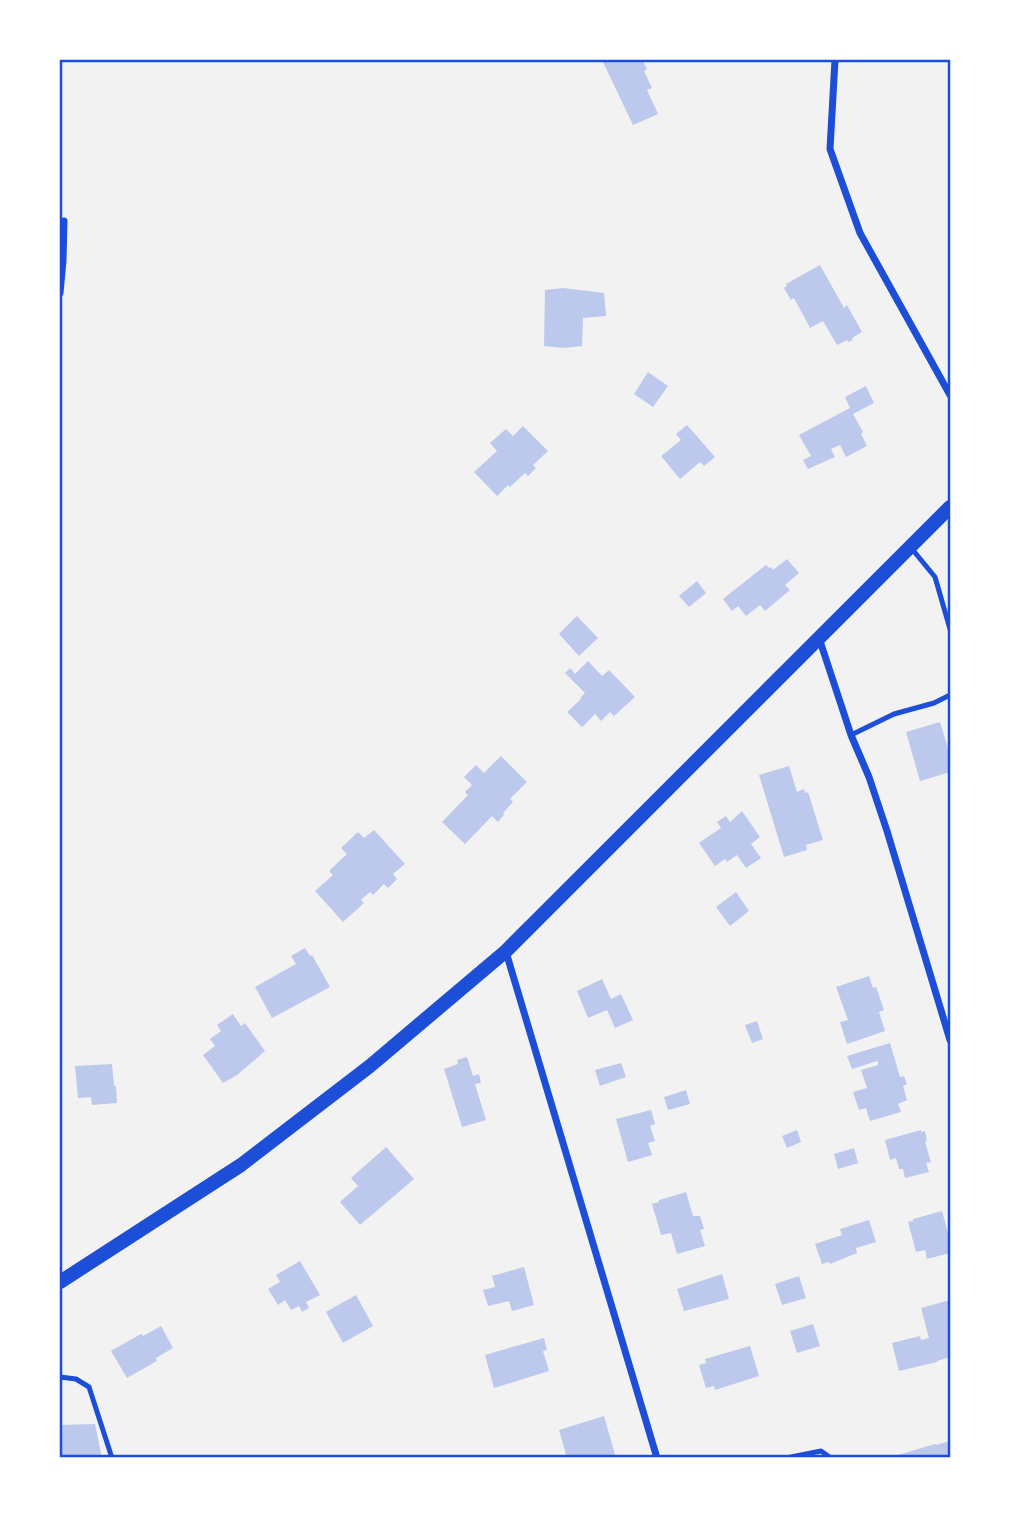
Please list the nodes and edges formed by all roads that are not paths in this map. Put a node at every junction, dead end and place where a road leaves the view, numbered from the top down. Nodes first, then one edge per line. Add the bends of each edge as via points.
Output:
1 (835, 60) edge
2 (64, 221) dead end
3 (60, 293) edge
4 (950, 395) edge
5 (950, 507) edge
6 (910, 547) junction
7 (950, 629) edge
8 (818, 638) junction
9 (950, 695) edge
10 (851, 736) junction
11 (506, 951) junction
12 (950, 1040) edge
13 (60, 1282) edge
14 (60, 1377) edge
15 (113, 1458) edge
16 (657, 1458) edge
17 (786, 1458) edge
18 (831, 1458) edge

1 - 4 street via 830,149 860,233
2 - 3 street
5 - 6 main road
6 - 7 lane via 935,577
6 - 8 main road
8 - 10 street
8 - 11 main road
9 - 10 lane via 894,714
10 - 12 street via 884,820
11 - 13 main road via 370,1066 241,1165
11 - 16 street
14 - 15 lane via 89,1387
17 - 18 lane via 821,1451

